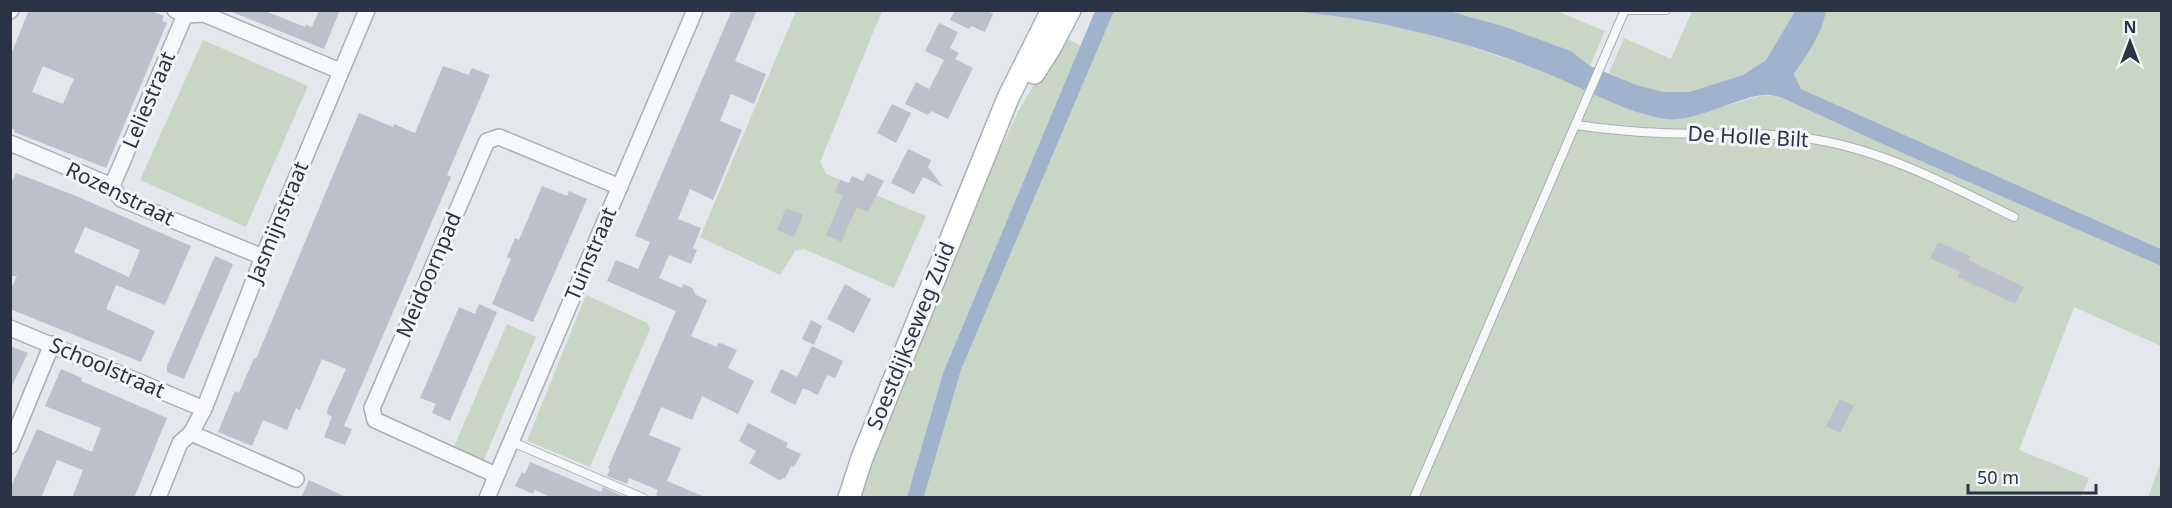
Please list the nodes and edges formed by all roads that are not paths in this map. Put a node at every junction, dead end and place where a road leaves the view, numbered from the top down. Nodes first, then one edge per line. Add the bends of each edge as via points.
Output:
1 (367, 10) edge
2 (695, 10) edge
3 (1052, 10) edge
4 (1070, 10) edge
5 (1666, 10) edge
6 (1623, 11) edge
7 (180, 13) edge
8 (340, 71) junction
9 (1576, 125) junction
10 (10, 143) edge
11 (977, 176) junction
12 (112, 186) junction
13 (620, 187) junction
14 (2014, 217) dead end
15 (263, 257) junction
16 (10, 328) edge
17 (52, 344) junction
18 (204, 409) junction
19 (190, 433) junction
20 (510, 441) junction
21 (10, 446) edge
22 (496, 474) junction
23 (296, 479) dead end
24 (158, 498) edge
25 (487, 498) edge
26 (643, 498) edge
27 (849, 498) edge
28 (1414, 498) edge

1 - 8 street, Jasmijnstraat
2 - 13 street, Tuinstraat
3 - 11 main road, Soestdijkseweg Zuid via 1008,98
4 - 11 main road, Soestdijkseweg Zuid
5 - 6 lane
6 - 9 lane
7 - 8 street via 204,14
7 - 12 street, Leliestraat
8 - 15 street, Jasmijnstraat
9 - 14 lane, De Holle Bilt via 1662,133 1777,134 1820,140 1903,165
9 - 28 lane
10 - 12 street, Rozenstraat
11 - 27 main road, Soestdijkseweg Zuid via 870,437
12 - 15 street, Rozenstraat via 121,199
13 - 20 street, Tuinstraat
13 - 22 street, Meidoornpad via 499,137 487,141 372,408 375,420
15 - 18 street, Jasmijnstraat
16 - 17 street, Schoolstraat
17 - 18 street, Schoolstraat
17 - 21 street
18 - 19 street, Jasmijnstraat
19 - 23 street
19 - 24 street, Jasmijnstraat via 180,443
20 - 22 street, Tuinstraat
20 - 26 lane
22 - 25 street, Tuinstraat

